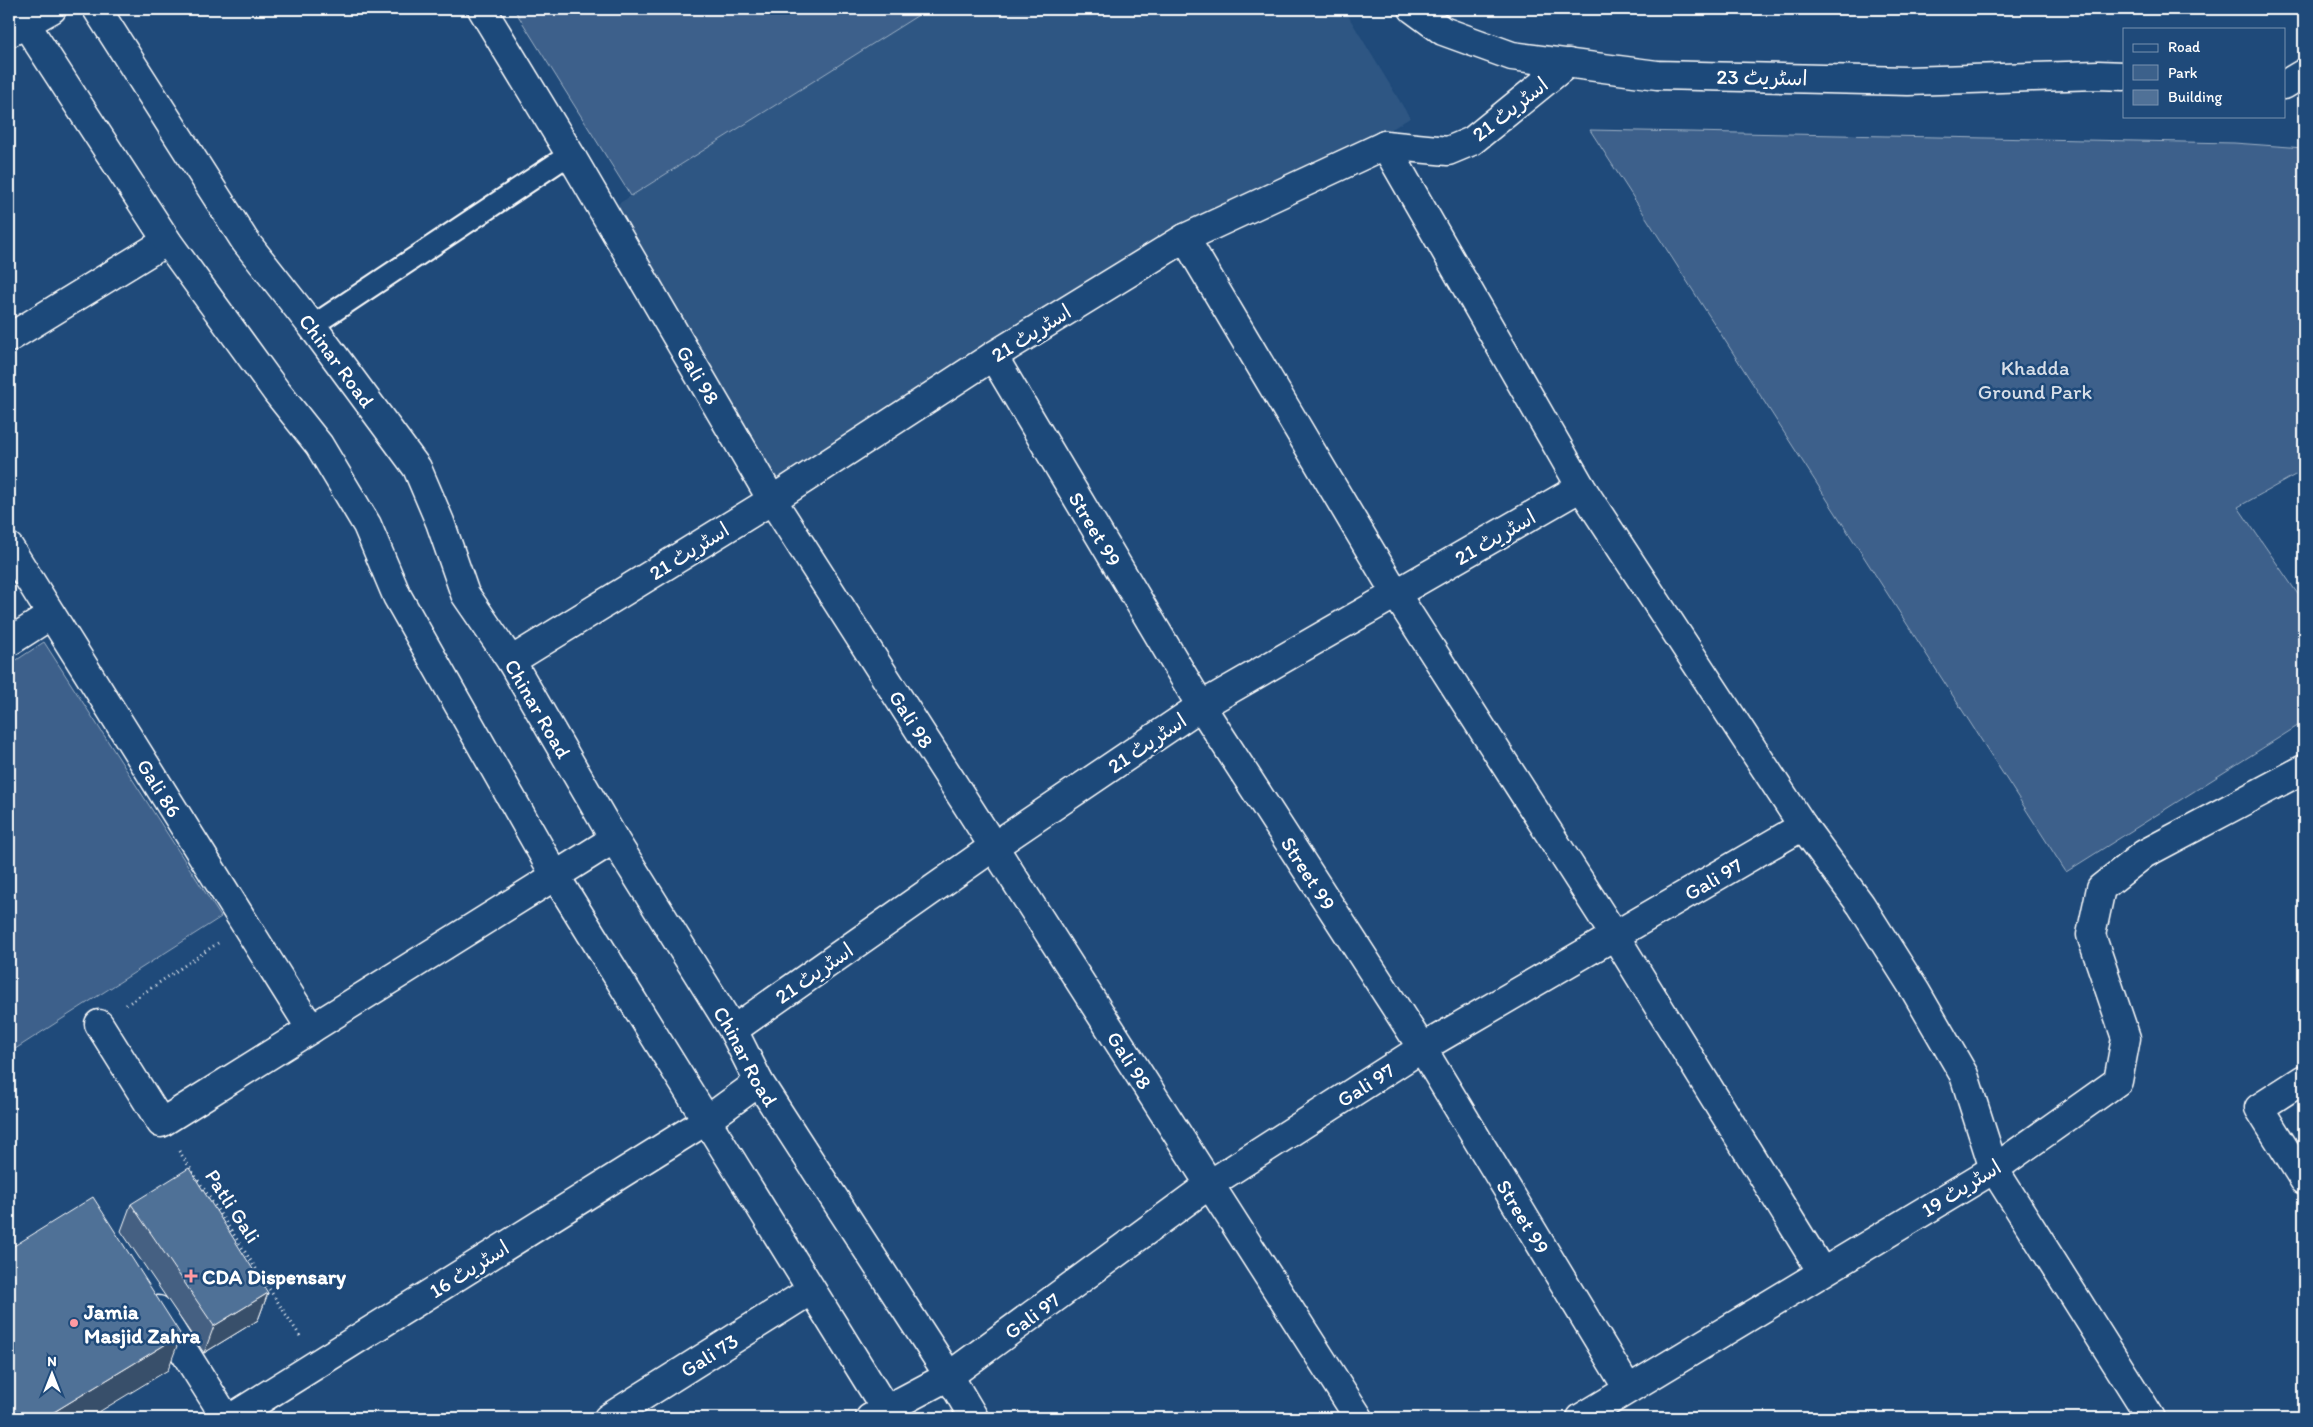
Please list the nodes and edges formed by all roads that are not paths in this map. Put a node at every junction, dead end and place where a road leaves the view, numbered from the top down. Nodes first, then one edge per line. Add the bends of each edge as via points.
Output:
1 (52, 9) edge
2 (97, 9) edge
3 (482, 9) edge
4 (1413, 9) edge
5 (17, 21) edge
6 (1568, 63) junction
7 (2304, 73) edge
8 (2123, 76) edge
9 (2286, 84) edge
10 (2286, 85) edge
11 (2304, 86) edge
12 (1385, 145) junction
13 (570, 154) junction
14 (1185, 238) junction
15 (166, 241) junction
16 (312, 326) junction
17 (9, 338) edge
18 (993, 356) junction
19 (1581, 487) junction
20 (772, 500) junction
21 (9, 547) edge
22 (1396, 594) junction
23 (51, 615) junction
24 (9, 642) edge
25 (511, 661) junction
26 (1201, 706) junction
27 (2304, 769) edge
28 (1803, 826) junction
29 (614, 839) junction
30 (993, 847) junction
31 (556, 877) junction
32 (1616, 936) junction
33 (99, 1024) road end
34 (311, 1029) junction
35 (732, 1030) junction
36 (1422, 1048) junction
37 (2304, 1079) edge
38 (759, 1082) junction
39 (707, 1120) junction
40 (1994, 1169) junction
41 (2304, 1180) edge
42 (1210, 1184) junction
43 (1822, 1272) junction
44 (143, 1286) edge
45 (810, 1291) junction
46 (949, 1376) junction
47 (1628, 1389) junction
48 (882, 1415) edge
49 (1590, 1416) edge
50 (226, 1418) edge
51 (231, 1418) edge
52 (608, 1418) edge
53 (974, 1418) edge
54 (1359, 1418) edge
55 (2151, 1418) edge

1 - 5 street
2 - 16 street, Chinar Road via 245,241
3 - 13 street, Gali 98
4 - 6 street, اسٹریٹ 23 via 1443,31 1503,53
5 - 15 street
6 - 8 street, اسٹریٹ 23 via 1666,75 1908,81
6 - 12 street, اسٹریٹ 21 via 1472,141 1448,151
7 - 9 street
10 - 11 street
12 - 14 street, اسٹریٹ 21
12 - 19 street
13 - 16 lane
13 - 20 street, Gali 98
14 - 18 street, اسٹریٹ 21
14 - 22 street
15 - 17 street
15 - 31 street via 319,446 367,525 396,596
16 - 25 street, Chinar Road via 417,468 466,594
18 - 20 street, اسٹریٹ 21
18 - 26 street, Street 99
19 - 22 street, اسٹریٹ 21
19 - 28 street
20 - 25 street, اسٹریٹ 21
20 - 30 street, Gali 98
21 - 23 street, Gali 86
22 - 26 street, اسٹریٹ 21
22 - 32 street
23 - 24 street
23 - 34 street, Gali 86
25 - 29 street, Chinar Road
26 - 30 street, اسٹریٹ 21
26 - 36 street, Street 99
27 - 40 street, اسٹریٹ 19 via 2144,854 2101,888 2092,935 2126,1038 2118,1081
28 - 32 street, Gali 97
28 - 40 street via 1862,905 1964,1075
29 - 31 street
29 - 35 street, Chinar Road
30 - 35 street, اسٹریٹ 21
30 - 42 street, Gali 98
31 - 34 street
31 - 39 street
32 - 36 street, Gali 97
32 - 43 street
33 - 34 street via 161,1123
35 - 38 street, Chinar Road
36 - 42 street, Gali 97
36 - 47 street, Street 99
37 - 41 street via 2259,1108
38 - 39 street, اسٹریٹ 16
38 - 46 street, Chinar Road
39 - 45 street
39 - 51 street, اسٹریٹ 16
40 - 43 street, اسٹریٹ 19
40 - 55 street
42 - 46 street, Gali 97
42 - 54 street, Gali 98
43 - 47 street, اسٹریٹ 19
44 - 50 street
45 - 48 street
45 - 52 street, Gali 73
46 - 48 street, Gali 97
46 - 53 street, Chinar Road
47 - 49 street, اسٹریٹ 19

